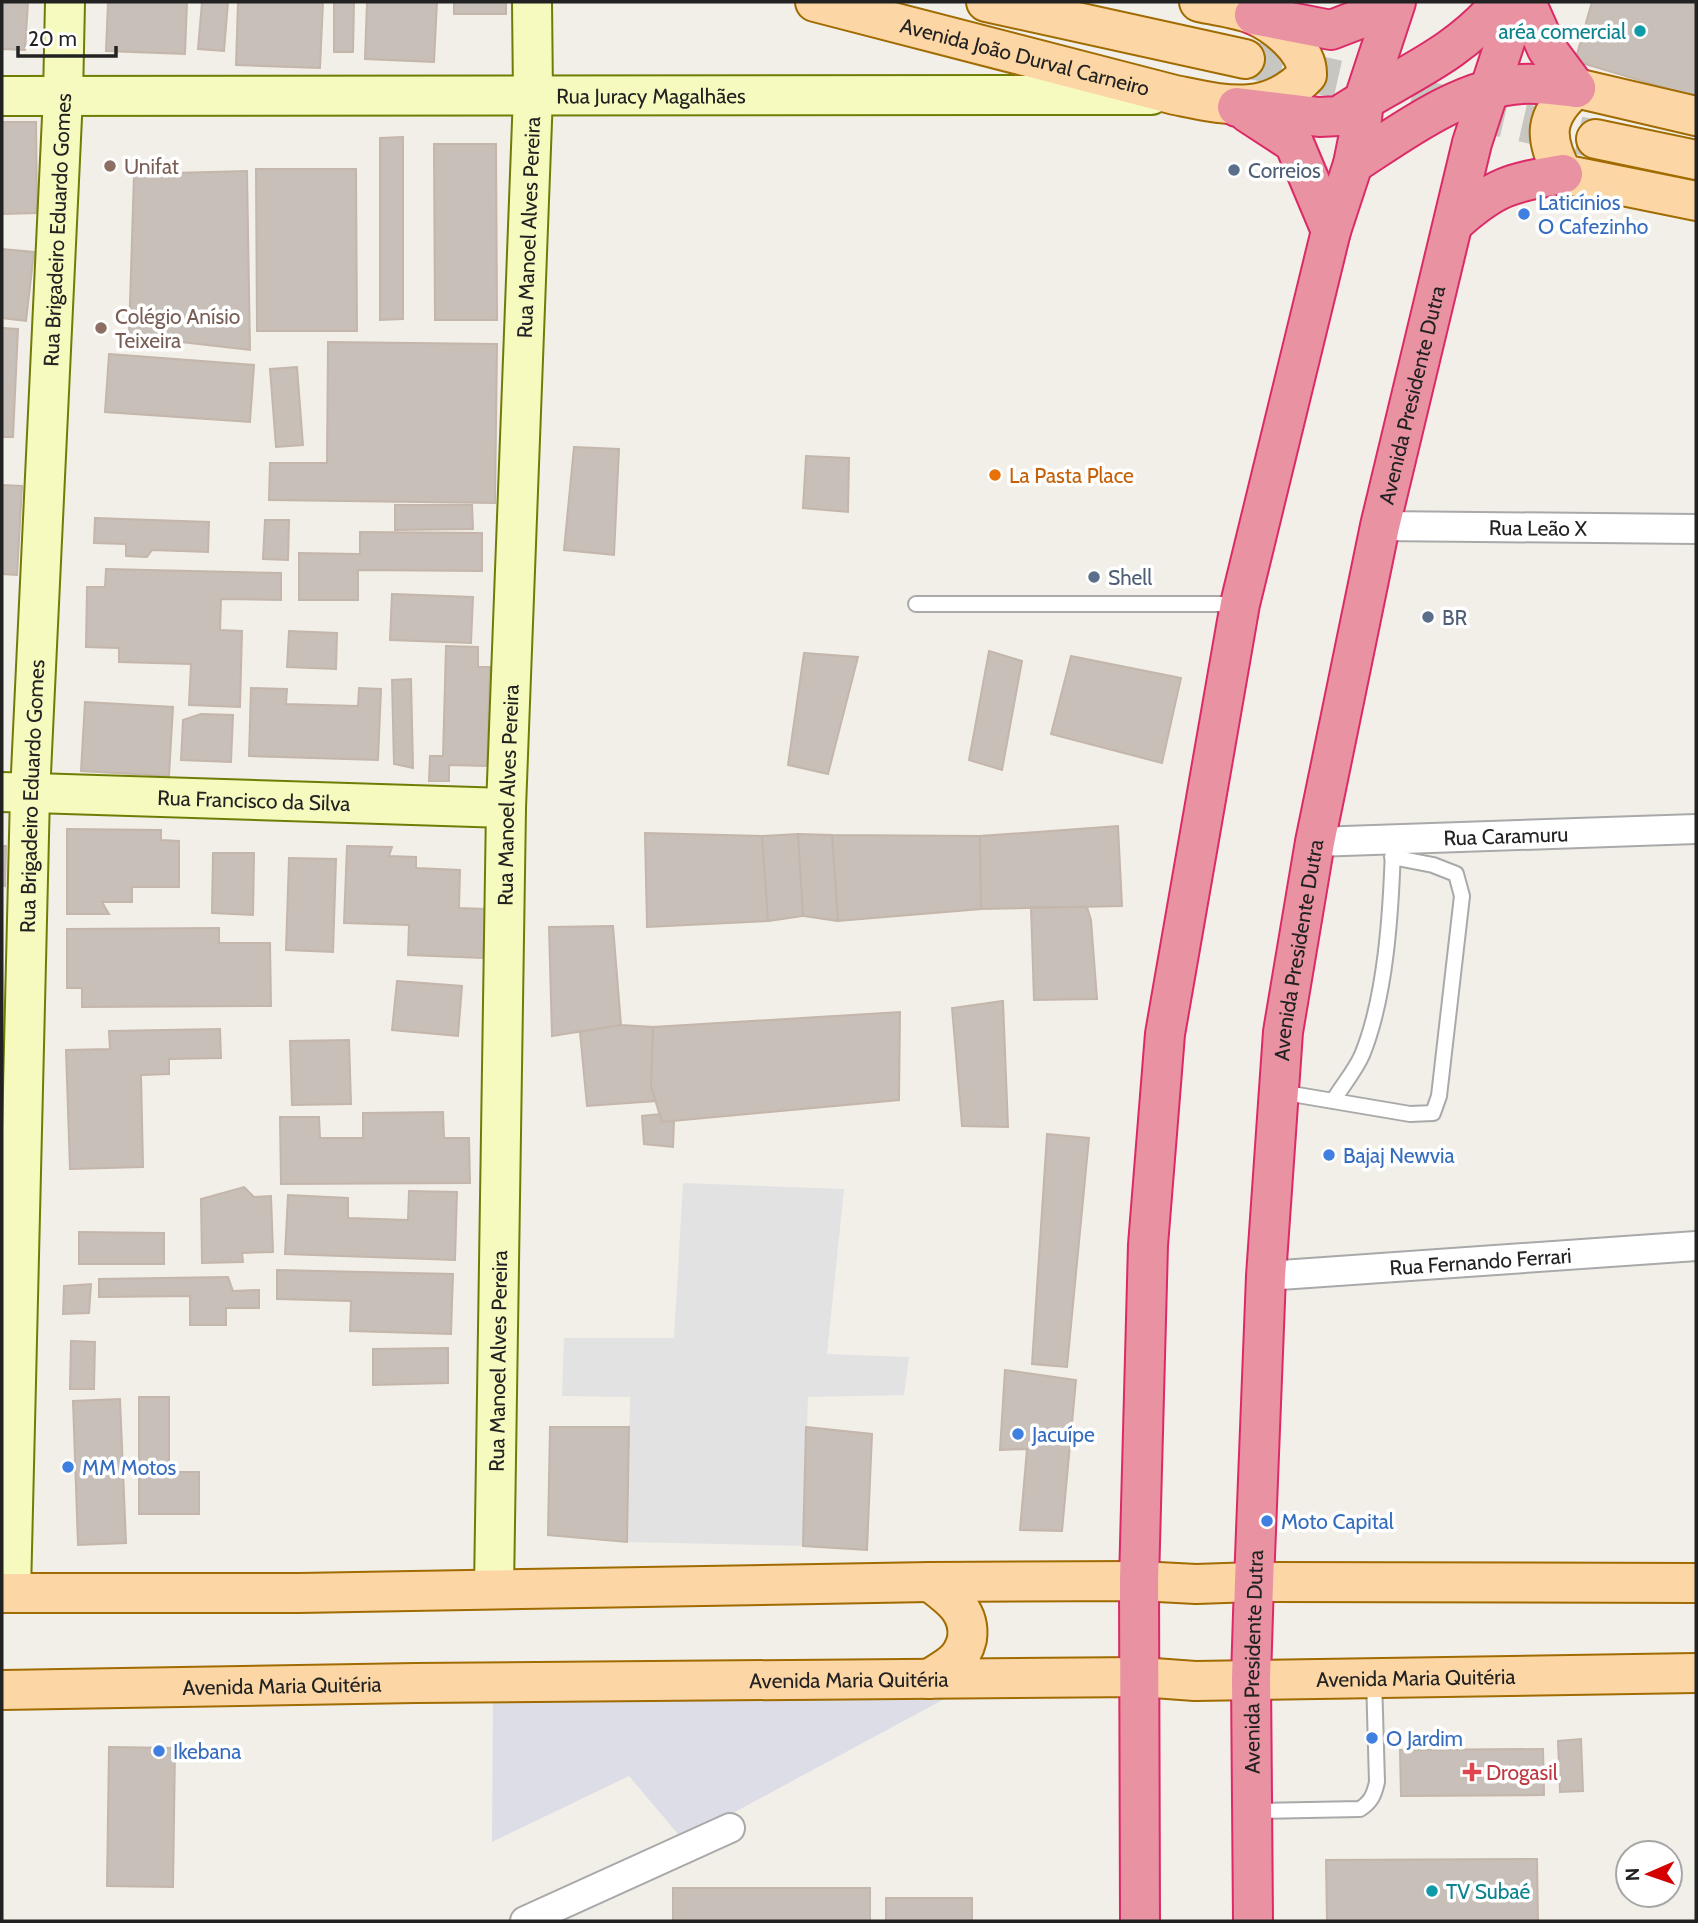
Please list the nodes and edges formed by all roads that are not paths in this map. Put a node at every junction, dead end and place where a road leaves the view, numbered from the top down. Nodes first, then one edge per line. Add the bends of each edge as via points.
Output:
1 (65, 2) edge
2 (532, 2) edge
3 (815, 2) edge
4 (986, 2) edge
5 (1199, 2) edge
6 (1372, 2) edge
7 (1395, 2) edge
8 (1501, 2) edge
9 (1518, 2) edge
10 (1526, 2) edge
11 (1254, 15) junction
12 (1245, 59) tunnel mouth
13 (1576, 88) junction
14 (1488, 91) junction
15 (533, 95) junction
16 (1175, 95) junction
17 (2, 96) edge
18 (63, 96) junction
19 (1364, 100) junction
20 (1237, 107) junction
21 (1696, 116) edge
22 (1596, 139) tunnel mouth
23 (1696, 160) edge
24 (1353, 164) junction
25 (1563, 174) junction
26 (1696, 201) edge
27 (1454, 223) junction
28 (1331, 231) junction
29 (1380, 526) junction
30 (1696, 529) edge
31 (916, 604) dead end
32 (1240, 604) junction
33 (16, 793) edge
34 (506, 808) junction
35 (1696, 829) edge
36 (1315, 842) junction
37 (1393, 848) junction
38 (1279, 1092) junction
39 (1333, 1101) junction
40 (11, 1160) edge
41 (1696, 1246) edge
42 (1266, 1276) junction
43 (1139, 1581) junction
44 (930, 1582) junction
45 (1254, 1582) junction
46 (1696, 1583) edge
47 (494, 1589) junction
48 (6, 1592) edge
49 (1696, 1674) edge
50 (1140, 1677) junction
51 (1374, 1677) junction
52 (1251, 1678) junction
53 (929, 1679) junction
54 (2, 1690) edge
55 (2, 1710) edge
56 (1252, 1811) junction
57 (730, 1828) dead end
58 (525, 1921) edge
59 (1140, 1921) edge
60 (1253, 1921) edge

1 - 18 street, Rua Brigadeiro Eduardo Gomes
2 - 15 street, Rua Manoel Alves Pereira
3 - 16 main road, Avenida João Durval Carneiro
4 - 12 main road
5 - 11 main road
6 - 11 highway via 1365,17 1331,30
7 - 19 highway
8 - 19 highway via 1455,47
9 - 14 highway, Avenida Presidente Dutra
10 - 13 highway via 1547,49
11 - 20 main road via 1299,47 1307,75 1281,96
13 - 14 highway via 1522,84
13 - 21 main road
13 - 25 main road via 1553,113 1549,130
14 - 24 highway via 1450,104
14 - 27 highway, Avenida Presidente Dutra
15 - 16 street, Rua Juracy Magalhães
15 - 18 street, Rua Juracy Magalhães
15 - 34 street, Rua Manoel Alves Pereira
16 - 20 main road, Avenida João Durval Carneiro
17 - 18 street, Rua Juracy Magalhães
18 - 33 street, Rua Brigadeiro Eduardo Gomes
19 - 20 highway via 1339,116
19 - 24 highway
20 - 28 highway via 1294,143
22 - 23 main road
24 - 28 highway
25 - 26 main road
25 - 27 highway via 1495,191
27 - 29 highway, Avenida Presidente Dutra
28 - 32 highway
29 - 30 street, Rua Leão X
29 - 36 highway, Avenida Presidente Dutra
31 - 32 lane
32 - 43 highway via 1165,1034 1148,1245
33 - 34 street, Rua Francisco da Silva
33 - 40 street, Rua Brigadeiro Eduardo Gomes
34 - 47 street, Rua Manoel Alves Pereira
35 - 37 street, Rua Caramuru
36 - 37 street, Rua Caramuru
36 - 38 highway, Avenida Presidente Dutra via 1283,1032
37 - 39 lane via 1376,1007 1361,1057
37 - 39 lane via 1456,874 1462,896 1439,1096 1433,1113 1410,1114
38 - 39 lane
38 - 42 highway, Avenida Presidente Dutra
40 - 48 street, Rua Brigadeiro Eduardo Gomes
41 - 42 street, Rua Fernando Ferrari
42 - 45 highway, Avenida Presidente Dutra
43 - 44 main road
43 - 45 main road
43 - 50 highway
44 - 47 main road
44 - 53 main road via 956,1601 968,1628 965,1647 954,1662
45 - 46 main road
45 - 52 highway, Avenida Presidente Dutra
47 - 48 main road
49 - 51 main road, Avenida Maria Quitéria
50 - 52 main road, Avenida Maria Quitéria via 1195,1681
50 - 53 main road, Avenida Maria Quitéria
50 - 59 highway
51 - 52 main road, Avenida Maria Quitéria
51 - 56 lane via 1377,1782 1368,1804 1360,1809
52 - 56 highway, Avenida Presidente Dutra
53 - 54 main road, Avenida Maria Quitéria
54 - 55 street
56 - 60 highway, Avenida Presidente Dutra
57 - 58 street

